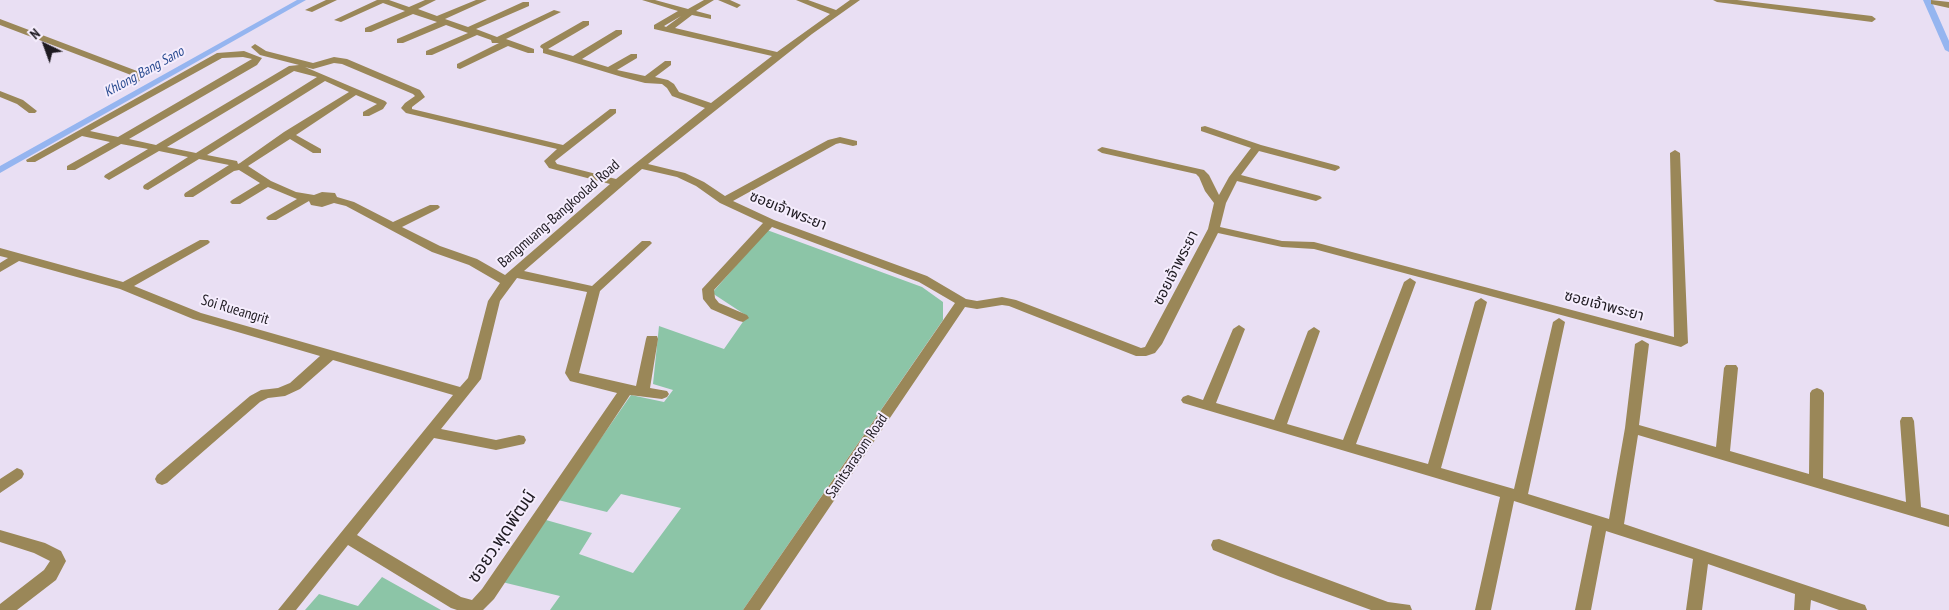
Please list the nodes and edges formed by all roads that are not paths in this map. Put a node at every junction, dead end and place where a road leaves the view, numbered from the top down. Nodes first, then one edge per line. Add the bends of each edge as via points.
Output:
1 (333, 0) edge
2 (383, 0) edge
3 (432, 0) edge
4 (483, 0) edge
5 (646, 0) edge
6 (690, 0) edge
7 (722, 0) edge
8 (800, 0) edge
9 (856, 0) edge
10 (1717, 0) edge
11 (707, 2) edge
12 (1934, 2) dead end
13 (526, 4) dead end
14 (1949, 4) edge
15 (736, 5) dead end
16 (310, 10) dead end
17 (413, 10) junction
18 (557, 12) dead end
19 (688, 12) junction
20 (836, 13) junction
21 (708, 17) dead end
22 (1872, 19) dead end
23 (338, 20) dead end
24 (441, 20) junction
25 (0, 22) edge
26 (586, 23) dead end
27 (368, 30) dead end
28 (667, 30) junction
29 (471, 31) junction
30 (619, 32) dead end
31 (400, 41) dead end
32 (495, 41) junction
33 (505, 44) junction
34 (255, 47) dead end
35 (545, 49) junction
36 (429, 53) dead end
37 (778, 55) junction
38 (634, 56) dead end
39 (575, 59) junction
40 (668, 64) dead end
41 (460, 66) dead end
42 (610, 70) junction
43 (324, 77) junction
44 (645, 78) junction
45 (133, 84) dead end
46 (356, 90) junction
47 (0, 94) edge
48 (712, 107) junction
49 (613, 111) dead end
50 (32, 112) dead end
51 (366, 114) dead end
52 (1205, 129) dead end
53 (82, 133) junction
54 (288, 134) junction
55 (119, 141) junction
56 (853, 143) dead end
57 (1257, 146) junction
58 (564, 148) junction
59 (157, 149) junction
60 (1102, 150) dead end
61 (317, 151) dead end
62 (1675, 153) dead end
63 (198, 156) junction
64 (31, 160) dead end
65 (237, 165) junction
66 (641, 165) junction
67 (71, 168) dead end
68 (1335, 168) dead end
69 (108, 177) dead end
70 (1234, 177) junction
71 (267, 183) junction
72 (618, 183) junction
73 (148, 187) dead end
74 (189, 195) dead end
75 (1316, 198) dead end
76 (310, 199) junction
77 (724, 201) junction
78 (236, 202) dead end
79 (1220, 203) junction
80 (434, 207) dead end
81 (272, 218) dead end
82 (770, 222) junction
83 (394, 226) junction
84 (1214, 229) junction
85 (204, 242) dead end
86 (646, 243) dead end
87 (0, 252) edge
88 (19, 256) junction
89 (0, 268) edge
90 (510, 277) junction
91 (1410, 282) dead end
92 (124, 286) junction
93 (594, 290) junction
94 (962, 302) junction
95 (1481, 302) dead end
96 (743, 318) dead end
97 (1559, 322) dead end
98 (1239, 329) dead end
99 (1314, 331) dead end
100 (652, 339) dead end
101 (1642, 344) dead end
102 (330, 355) junction
103 (1731, 368) dead end
104 (626, 390) junction
105 (642, 392) junction
106 (1817, 392) dead end
107 (463, 393) junction
108 (662, 394) dead end
109 (1188, 400) dead end
110 (1208, 405) junction
111 (1907, 421) dead end
112 (1278, 426) junction
113 (1632, 428) junction
114 (431, 432) junction
115 (519, 440) dead end
116 (1348, 446) junction
117 (1722, 455) junction
118 (1433, 471) junction
119 (17, 474) dead end
120 (162, 479) dead end
121 (1816, 483) junction
122 (0, 487) edge
123 (1514, 495) junction
124 (1914, 512) junction
125 (1949, 522) edge
126 (1600, 523) junction
127 (1616, 527) junction
128 (0, 536) edge
129 (346, 536) junction
130 (1219, 545) dead end
131 (1701, 555) junction
132 (1803, 591) junction
133 (5, 610) edge
134 (286, 610) edge
135 (751, 610) edge
136 (1393, 610) edge
137 (1482, 610) edge
138 (1583, 610) edge
139 (1694, 610) edge
140 (1802, 610) edge
141 (1859, 610) edge

1 - 16 street
2 - 17 street
2 - 23 street
3 - 17 street
4 - 24 street
5 - 19 street
6 - 11 street
7 - 15 street
8 - 20 street
9 - 20 street, Bangmuang-Bangkoolad Road
10 - 22 street
11 - 19 street
12 - 14 street
13 - 29 street
17 - 24 street
17 - 27 street
18 - 32 street
19 - 21 street
19 - 28 street
19 - 28 street via 678,14 657,27
20 - 37 street, Bangmuang-Bangkoolad Road
24 - 29 street
24 - 31 street
25 - 45 street via 134,73 137,77
26 - 35 street
28 - 37 street
29 - 32 street
29 - 36 street
30 - 39 street
32 - 33 street
33 - 35 street via 531,51
33 - 41 street
34 - 58 street via 263,53 313,66 334,60 350,63 417,92 420,97 408,105 409,111
35 - 39 street
37 - 48 street, Bangmuang-Bangkoolad Road
38 - 42 street
39 - 42 street
40 - 44 street
42 - 44 street
43 - 46 street
43 - 59 street via 300,68 289,69
43 - 63 street
44 - 48 street via 672,89 680,97
46 - 51 street via 382,103
46 - 54 street
47 - 50 street via 20,102
48 - 66 street, Bangmuang-Bangkoolad Road
49 - 58 street
52 - 57 street
53 - 55 street
53 - 55 street via 220,55 244,54 257,58 254,63
53 - 64 street
54 - 61 street
54 - 65 street
55 - 59 street
55 - 67 street
56 - 77 street via 832,142
57 - 68 street
57 - 70 street
58 - 72 street via 552,157 550,164
59 - 63 street
59 - 69 street
60 - 79 street via 1200,172
62 - 84 street, ซอยเจ้าพระยา via 1681,343 1314,246 1282,244
63 - 65 street
63 - 73 street
65 - 71 street
65 - 74 street
66 - 72 street, Bangmuang-Bangkoolad Road
66 - 77 street, ซอยเจ้าพระยา via 691,180
70 - 75 street
70 - 79 street
71 - 76 street
71 - 78 street
72 - 90 street, Bangmuang-Bangkoolad Road
76 - 81 street
76 - 83 street via 322,204 333,198
77 - 82 street, ซอยเจ้าพระยา
79 - 84 street
80 - 83 street
82 - 94 street, ซอยเจ้าพระยา via 923,279
82 - 96 street via 708,289 709,299 715,306
83 - 90 street via 436,249
84 - 94 street, ซอยเจ้าพระยา via 1155,344 1146,352 1136,353 1012,303 1002,301 977,305
85 - 92 street
86 - 93 street
87 - 88 street, Soi Rueangrit
88 - 89 street
88 - 92 street, Soi Rueangrit
90 - 93 street
90 - 107 street, Bangmuang-Bangkoolad Road via 494,301 474,379
91 - 116 street
92 - 102 street, Soi Rueangrit via 188,313
93 - 104 street via 572,373 574,378
94 - 135 street, Sanitsarasom Road
95 - 118 street
97 - 123 street
98 - 110 street
99 - 112 street
100 - 105 street
101 - 113 street
102 - 107 street, Soi Rueangrit
102 - 120 street via 296,386 255,399
103 - 117 street
104 - 105 street
104 - 129 street, ซอยว.พุดพัฒน์ via 488,594 474,607 457,603
105 - 108 street
106 - 121 street
107 - 114 street, Bangmuang-Bangkoolad Road
109 - 110 street
110 - 112 street
111 - 124 street
112 - 116 street
113 - 117 street
113 - 127 street
114 - 115 street via 496,445
114 - 129 street, Bangmuang-Bangkoolad Road
116 - 118 street
117 - 121 street
118 - 123 street
119 - 122 street
121 - 124 street
123 - 126 street
123 - 137 street
124 - 125 street
126 - 127 street
126 - 138 street
127 - 131 street
128 - 133 street via 39,548 58,561 50,575
129 - 134 street, Bangmuang-Bangkoolad Road
130 - 136 street
131 - 132 street
131 - 139 street
132 - 140 street
132 - 141 street

